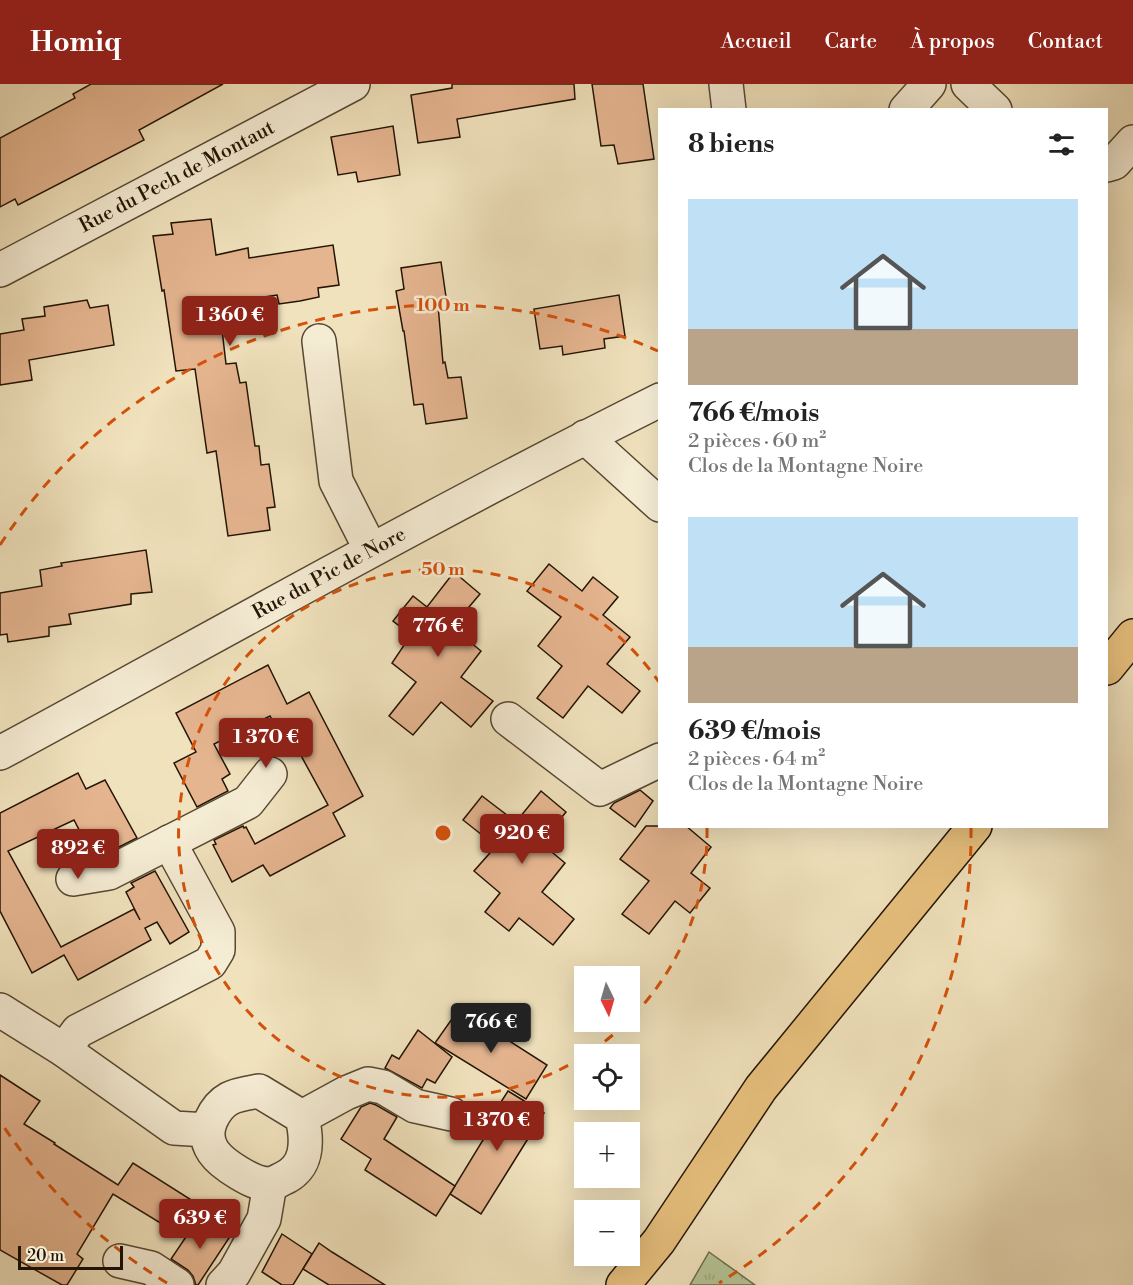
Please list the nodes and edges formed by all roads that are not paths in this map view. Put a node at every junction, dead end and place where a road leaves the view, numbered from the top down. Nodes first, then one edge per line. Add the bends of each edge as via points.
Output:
1 (353, 84) edge
2 (726, 84) edge
3 (929, 84) edge
4 (968, 84) edge
5 (729, 108) edge
6 (908, 108) edge
7 (993, 108) edge
8 (1133, 142) edge
9 (1108, 165) edge
10 (0, 270) edge
11 (318, 340) dead end
12 (658, 401) edge
13 (585, 437) junction
14 (658, 503) edge
15 (371, 550) junction
16 (1133, 636) edge
17 (1108, 667) edge
18 (508, 720) dead end
19 (0, 753) edge
20 (658, 761) edge
21 (270, 774) dead end
22 (973, 828) edge
23 (169, 842) junction
24 (73, 879) dead end
25 (0, 1010) edge
26 (64, 1050) junction
27 (451, 1114) dead end
28 (302, 1117) junction
29 (207, 1130) junction
30 (270, 1184) junction
31 (659, 1241) junction
32 (120, 1261) dead end
33 (237, 1281) edge
34 (177, 1285) edge
35 (623, 1285) edge
36 (638, 1285) edge

1 - 10 street, Rue du Pech de Montaut
2 - 5 street
3 - 6 street
4 - 7 street
8 - 9 street
11 - 15 street via 336,481
12 - 13 street, Rue du Pic de Nore
13 - 14 street
13 - 15 street, Rue du Pic de Nore
15 - 19 street, Rue du Pic de Nore
16 - 17 main road
18 - 20 street via 600,789
21 - 23 street via 248,802
22 - 31 main road via 761,1088
23 - 24 street via 109,873
23 - 26 street via 218,932 218,950 210,963 78,1031
25 - 26 street
26 - 29 street via 174,1128
27 - 28 street via 415,1106 383,1087 368,1084
28 - 29 street via 259,1091 233,1095 216,1108
28 - 30 street via 307,1134 305,1155 292,1174
29 - 30 street via 210,1146 222,1162 253,1182
30 - 33 street via 264,1219
31 - 35 main road
31 - 36 main road
32 - 34 street via 151,1268

